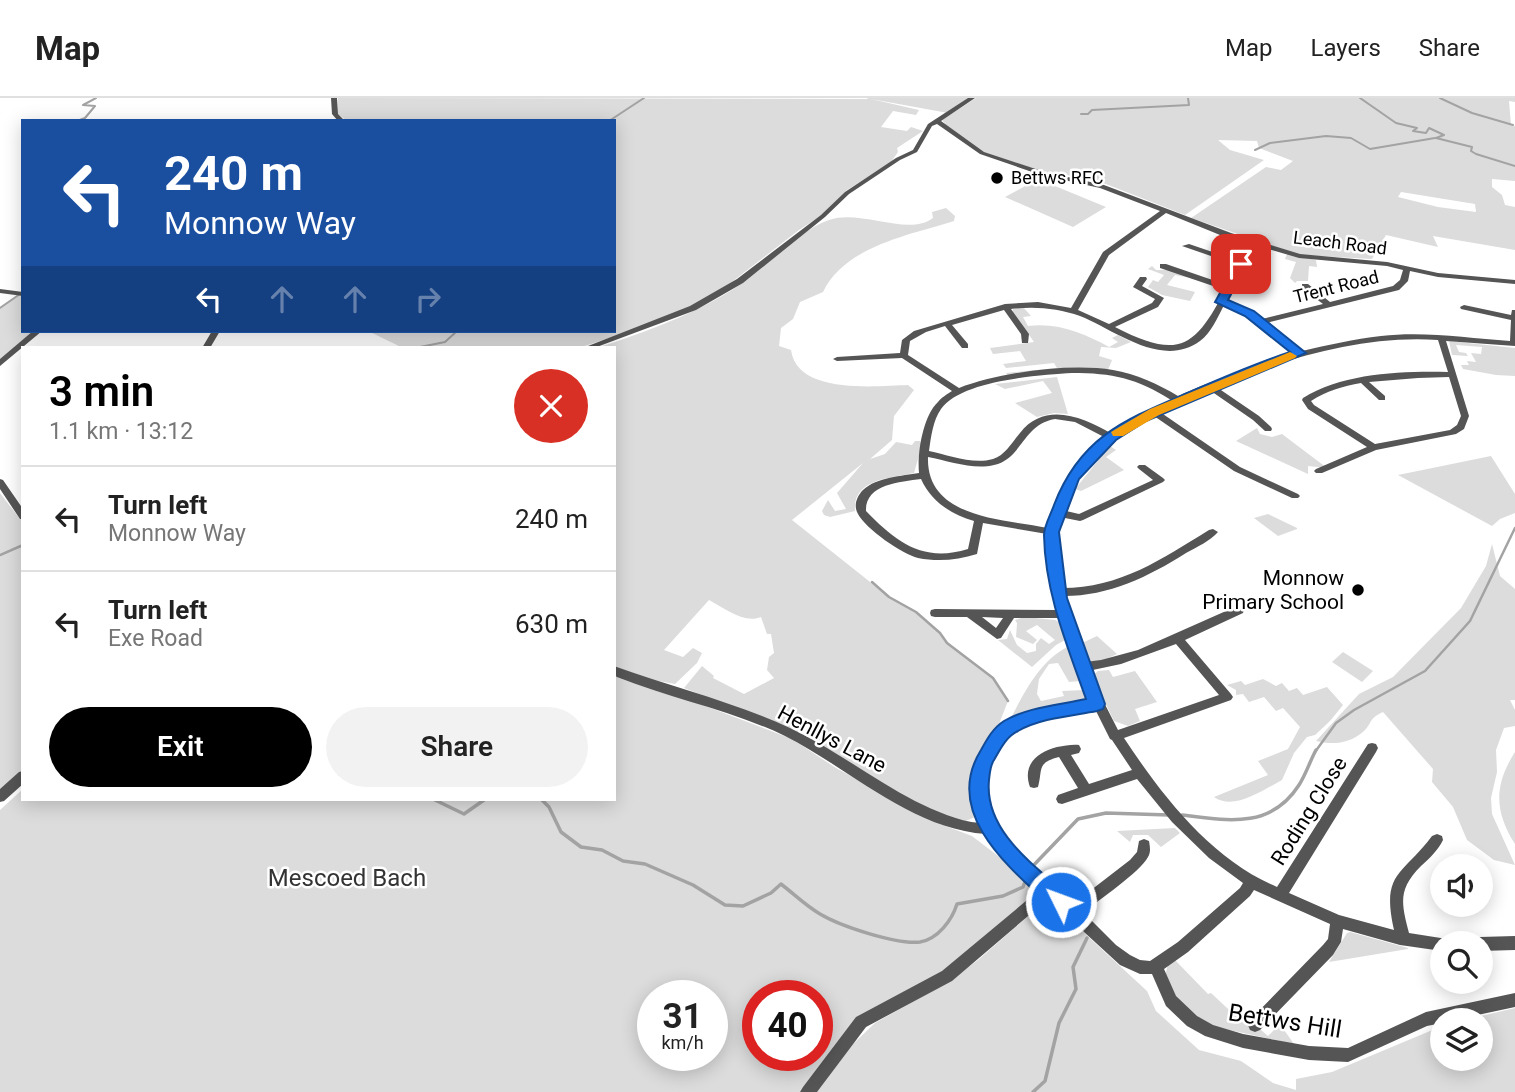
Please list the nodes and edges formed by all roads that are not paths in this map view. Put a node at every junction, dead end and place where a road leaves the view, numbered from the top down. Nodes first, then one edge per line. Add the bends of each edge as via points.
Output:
1 (334, 98) edge
2 (972, 98) edge
3 (340, 119) edge
4 (937, 121) junction
5 (1166, 211) junction
6 (1253, 242) junction
7 (1186, 246) dead end
8 (1241, 264) junction
9 (1163, 266) dead end
10 (1407, 268) junction
11 (1143, 279) dead end
12 (1515, 282) edge
13 (1305, 286) dead end
14 (1228, 288) junction
15 (0, 291) edge
16 (21, 294) edge
17 (1221, 302) junction
18 (1329, 305) junction
19 (1005, 306) junction
20 (1464, 307) dead end
21 (1073, 311) junction
22 (1514, 316) edge
23 (1260, 322) junction
24 (947, 324) junction
25 (1110, 327) junction
26 (36, 333) edge
27 (1441, 337) junction
28 (1025, 341) dead end
29 (1514, 344) edge
30 (592, 346) edge
31 (965, 346) dead end
32 (1299, 353) junction
33 (904, 355) junction
34 (838, 359) dead end
35 (0, 363) edge
36 (1452, 375) junction
37 (1363, 381) junction
38 (1212, 387) junction
39 (957, 391) junction
40 (1382, 398) dead end
41 (1179, 401) junction
42 (1154, 412) junction
43 (1268, 429) dead end
44 (1111, 437) junction
45 (1374, 447) junction
46 (924, 453) junction
47 (1142, 467) dead end
48 (1319, 471) dead end
49 (924, 475) junction
50 (0, 482) edge
51 (1295, 496) dead end
52 (1059, 513) junction
53 (21, 514) edge
54 (979, 518) junction
55 (1052, 532) junction
56 (1213, 533) dead end
57 (1057, 592) junction
58 (1240, 610) dead end
59 (935, 613) dead end
60 (970, 613) junction
61 (1011, 614) junction
62 (1063, 614) junction
63 (1177, 637) junction
64 (1082, 667) junction
65 (616, 671) edge
66 (1097, 704) junction
67 (1114, 736) junction
68 (1371, 748) dead end
69 (1139, 773) junction
70 (21, 778) edge
71 (1034, 783) dead end
72 (1086, 790) junction
73 (0, 797) edge
74 (1062, 799) dead end
75 (990, 829) junction
76 (1437, 840) dead end
77 (1144, 845) dead end
78 (1251, 882) junction
79 (1043, 887) junction
80 (1280, 895) junction
81 (1073, 912) junction
82 (1337, 921) junction
83 (1403, 939) junction
84 (1430, 942) edge
85 (1515, 943) edge
86 (1493, 944) edge
87 (1156, 966) junction
88 (1515, 1000) edge
89 (1255, 1025) dead end
90 (808, 1092) edge

1 - 3 street
2 - 4 street
4 - 5 street, Leach Road via 982,153 1043,174 1088,181
4 - 30 street via 926,130 915,151 847,193 732,285 693,308
5 - 6 street, Leach Road
5 - 21 street via 1106,254
6 - 8 street
6 - 10 street, Leach Road via 1310,258
7 - 8 street
8 - 14 street
9 - 14 street
10 - 12 street, Leach Road
10 - 18 street, Trent Road via 1404,281 1396,288
11 - 25 street via 1137,287 1160,298
13 - 18 street
14 - 17 street
15 - 16 street
17 - 23 street
17 - 25 street via 1203,334 1184,345 1145,344
18 - 23 street, Trent Road
19 - 21 street via 1034,304
19 - 24 street
19 - 28 street
20 - 22 street
21 - 25 street
22 - 29 street
23 - 32 street
24 - 31 street
24 - 33 street via 910,337
26 - 35 street
27 - 29 street
27 - 32 street via 1373,339
27 - 36 street
32 - 38 street
33 - 34 street
33 - 39 street
36 - 37 street
36 - 45 street via 1465,416 1461,427
37 - 40 street
37 - 45 street via 1306,400
38 - 41 street
38 - 43 street
39 - 41 street via 1002,378 1110,372 1148,383
39 - 46 street via 937,410
41 - 42 street
42 - 44 street
42 - 51 street via 1237,469
44 - 46 street via 1086,422 1055,416 1032,424 1009,454 995,461
44 - 52 street via 1072,478
45 - 48 street
46 - 49 street
47 - 52 street via 1160,480 1080,519
49 - 54 street via 940,499
49 - 54 street via 865,492 861,512 906,550 922,555 973,551
50 - 53 street
52 - 55 street
54 - 55 street
55 - 57 street
56 - 57 street via 1134,579 1092,592
57 - 62 street
58 - 63 street
59 - 60 street
60 - 61 street
60 - 61 street via 997,635
61 - 62 street
62 - 64 street
63 - 64 street via 1109,664
63 - 67 street via 1227,697
64 - 66 street
65 - 75 street, Henllys Lane via 804,741 943,821
66 - 67 street
66 - 75 street via 1030,718 999,735 978,779 981,811
67 - 69 street
68 - 80 street, Roding Close
69 - 72 street
69 - 78 street via 1181,822
70 - 73 street
71 - 72 street via 1034,764 1044,755 1068,750
72 - 74 street
75 - 79 street
76 - 83 street via 1398,887
77 - 81 street via 1135,864
78 - 80 street
78 - 87 street
79 - 81 street
79 - 90 street via 947,976 861,1022
80 - 82 street
81 - 87 street via 1125,960 1137,966
82 - 83 street
82 - 89 street via 1328,950
83 - 84 street
85 - 86 street
87 - 88 street, Bettws Hill via 1171,1001 1192,1021 1243,1041 1309,1053 1348,1055 1426,1019

